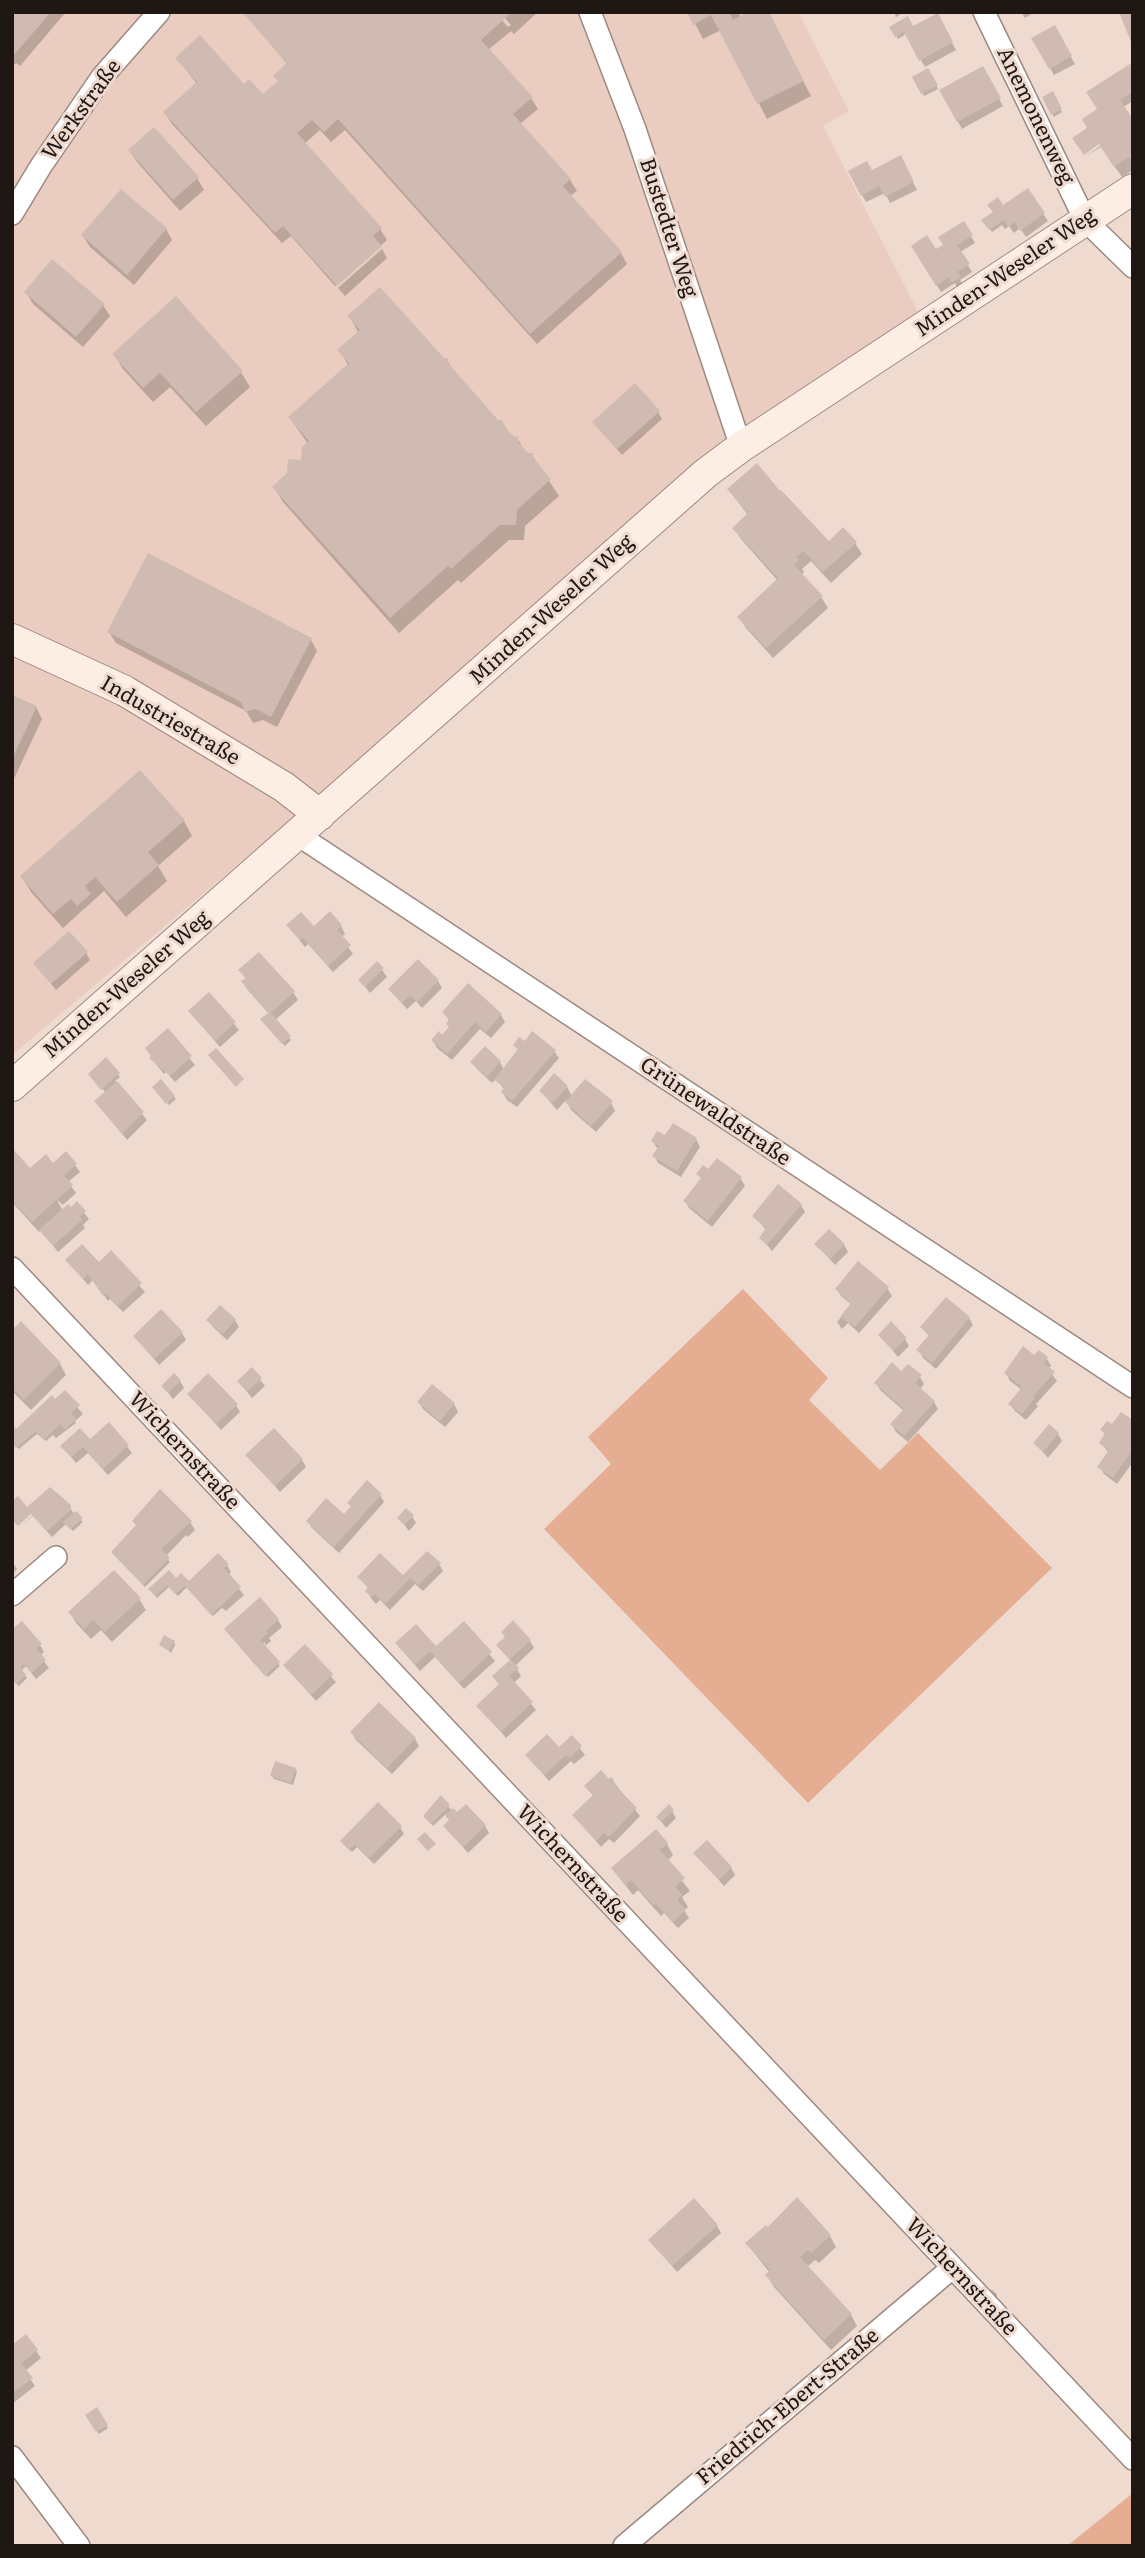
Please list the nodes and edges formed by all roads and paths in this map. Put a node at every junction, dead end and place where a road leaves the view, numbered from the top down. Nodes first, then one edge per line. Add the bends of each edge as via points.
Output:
1 (159, 12) edge
2 (590, 12) edge
3 (984, 12) edge
4 (1133, 189) edge
5 (12, 214) edge
6 (1085, 220) junction
7 (1133, 267) edge
8 (741, 447) junction
9 (12, 639) edge
10 (320, 815) junction
11 (298, 835) junction
12 (12, 1086) edge
13 (12, 1268) edge
14 (1133, 1387) edge
15 (56, 1557) dead end
16 (12, 1595) edge
17 (952, 2267) junction
18 (12, 2457) edge
19 (1133, 2459) edge
20 (79, 2546) edge
21 (624, 2546) edge

1 - 5 street, Werkstraße via 103,77
2 - 8 street, Bustedter Weg via 635,129
3 - 6 street, Anemonenweg
4 - 6 street, Minden-Weseler Weg
6 - 7 street, Anemonenweg
6 - 8 street, Minden-Weseler Weg
8 - 10 street, Minden-Weseler Weg
9 - 10 street, Industriestraße via 125,691
10 - 11 street, Minden-Weseler Weg
11 - 12 street, Minden-Weseler Weg
11 - 14 street, Grünewaldstraße
13 - 17 street, Wichernstraße
15 - 16 street
17 - 19 street, Wichernstraße
17 - 21 street, Friedrich-Ebert-Straße
18 - 20 street

